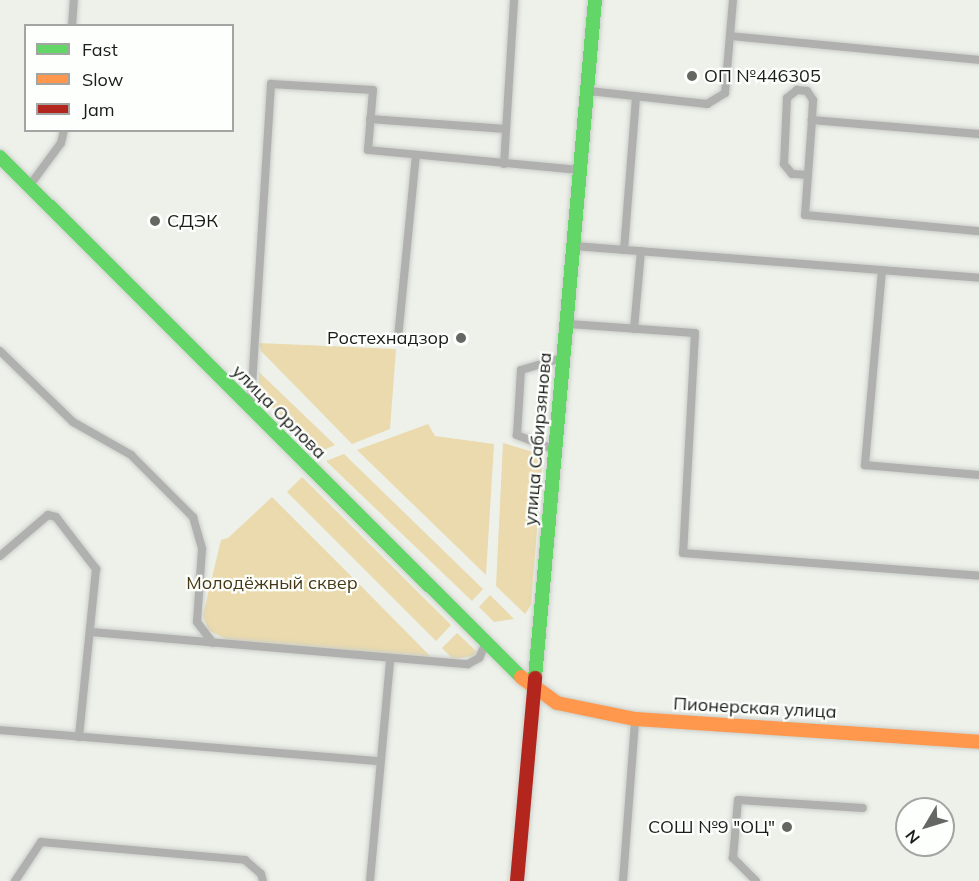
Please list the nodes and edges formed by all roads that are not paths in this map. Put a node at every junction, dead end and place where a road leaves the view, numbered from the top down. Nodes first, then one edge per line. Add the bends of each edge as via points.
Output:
1 (74, 0) edge
2 (514, 0) edge
3 (595, 0) edge
4 (733, 0) edge
5 (72, 24) edge
6 (730, 36) junction
7 (979, 60) edge
8 (588, 91) junction
9 (636, 97) junction
10 (370, 119) junction
11 (812, 120) junction
12 (506, 129) junction
13 (64, 132) edge
14 (979, 134) edge
15 (416, 155) junction
16 (0, 157) edge
17 (504, 164) junction
18 (580, 171) junction
19 (808, 175) junction
20 (29, 186) junction
21 (979, 231) edge
22 (573, 246) junction
23 (624, 250) junction
24 (641, 251) junction
25 (882, 270) junction
26 (979, 278) edge
27 (567, 323) junction
28 (634, 328) junction
29 (398, 338) dead end
30 (0, 351) edge
31 (564, 357) junction
32 (251, 410) junction
33 (556, 450) junction
34 (979, 475) edge
35 (0, 556) edge
36 (979, 576) edge
37 (92, 632) junction
38 (213, 643) junction
39 (485, 645) junction
40 (390, 660) junction
41 (534, 690) junction
42 (635, 719) junction
43 (0, 730) edge
44 (79, 736) junction
45 (979, 742) edge
46 (379, 760) junction
47 (863, 808) dead end
48 (15, 881) edge
49 (263, 881) edge
50 (370, 881) edge
51 (517, 881) edge
52 (623, 881) edge
53 (756, 881) edge

1 - 5 lane
2 - 12 lane
3 - 8 street, улица Сабирзянова
4 - 6 lane
6 - 7 lane
6 - 9 lane via 725,93 707,104
8 - 9 lane
8 - 18 street, улица Сабирзянова
9 - 23 lane
10 - 12 lane
10 - 15 lane via 368,150
10 - 32 lane via 372,90 271,84
11 - 14 lane
11 - 19 lane
11 - 19 lane via 813,100 807,91 797,90 788,98 784,164 792,174
12 - 17 lane
13 - 20 lane via 61,143
15 - 17 lane
15 - 29 lane
16 - 20 street, улица Орлова
17 - 18 lane
18 - 22 street, улица Сабирзянова
19 - 21 lane via 805,215
20 - 32 street, улица Орлова
22 - 23 lane
22 - 27 street, улица Сабирзянова
23 - 24 lane
24 - 25 lane
24 - 28 lane
25 - 26 lane
25 - 34 lane via 865,465
27 - 28 lane
27 - 31 street, улица Сабирзянова
28 - 36 lane via 695,333 683,553
30 - 38 lane via 73,422 131,455 194,517 202,549 195,606 197,621
31 - 33 street, улица Сабирзянова
31 - 33 lane via 521,370 517,435
32 - 39 street, улица Орлова
33 - 41 street, улица Сабирзянова
35 - 37 lane via 48,515 56,517 96,569
37 - 38 lane
37 - 44 lane
38 - 40 lane
39 - 40 lane via 479,658 468,664
39 - 41 street, улица Орлова
40 - 46 lane
41 - 42 street, Пионерская улица via 556,703
41 - 51 street, улица Сабирзянова
42 - 45 street, Пионерская улица
42 - 52 lane
43 - 44 lane
44 - 46 lane
46 - 50 lane
47 - 53 lane via 738,800 733,858
48 - 49 lane via 41,842 245,860 261,874

